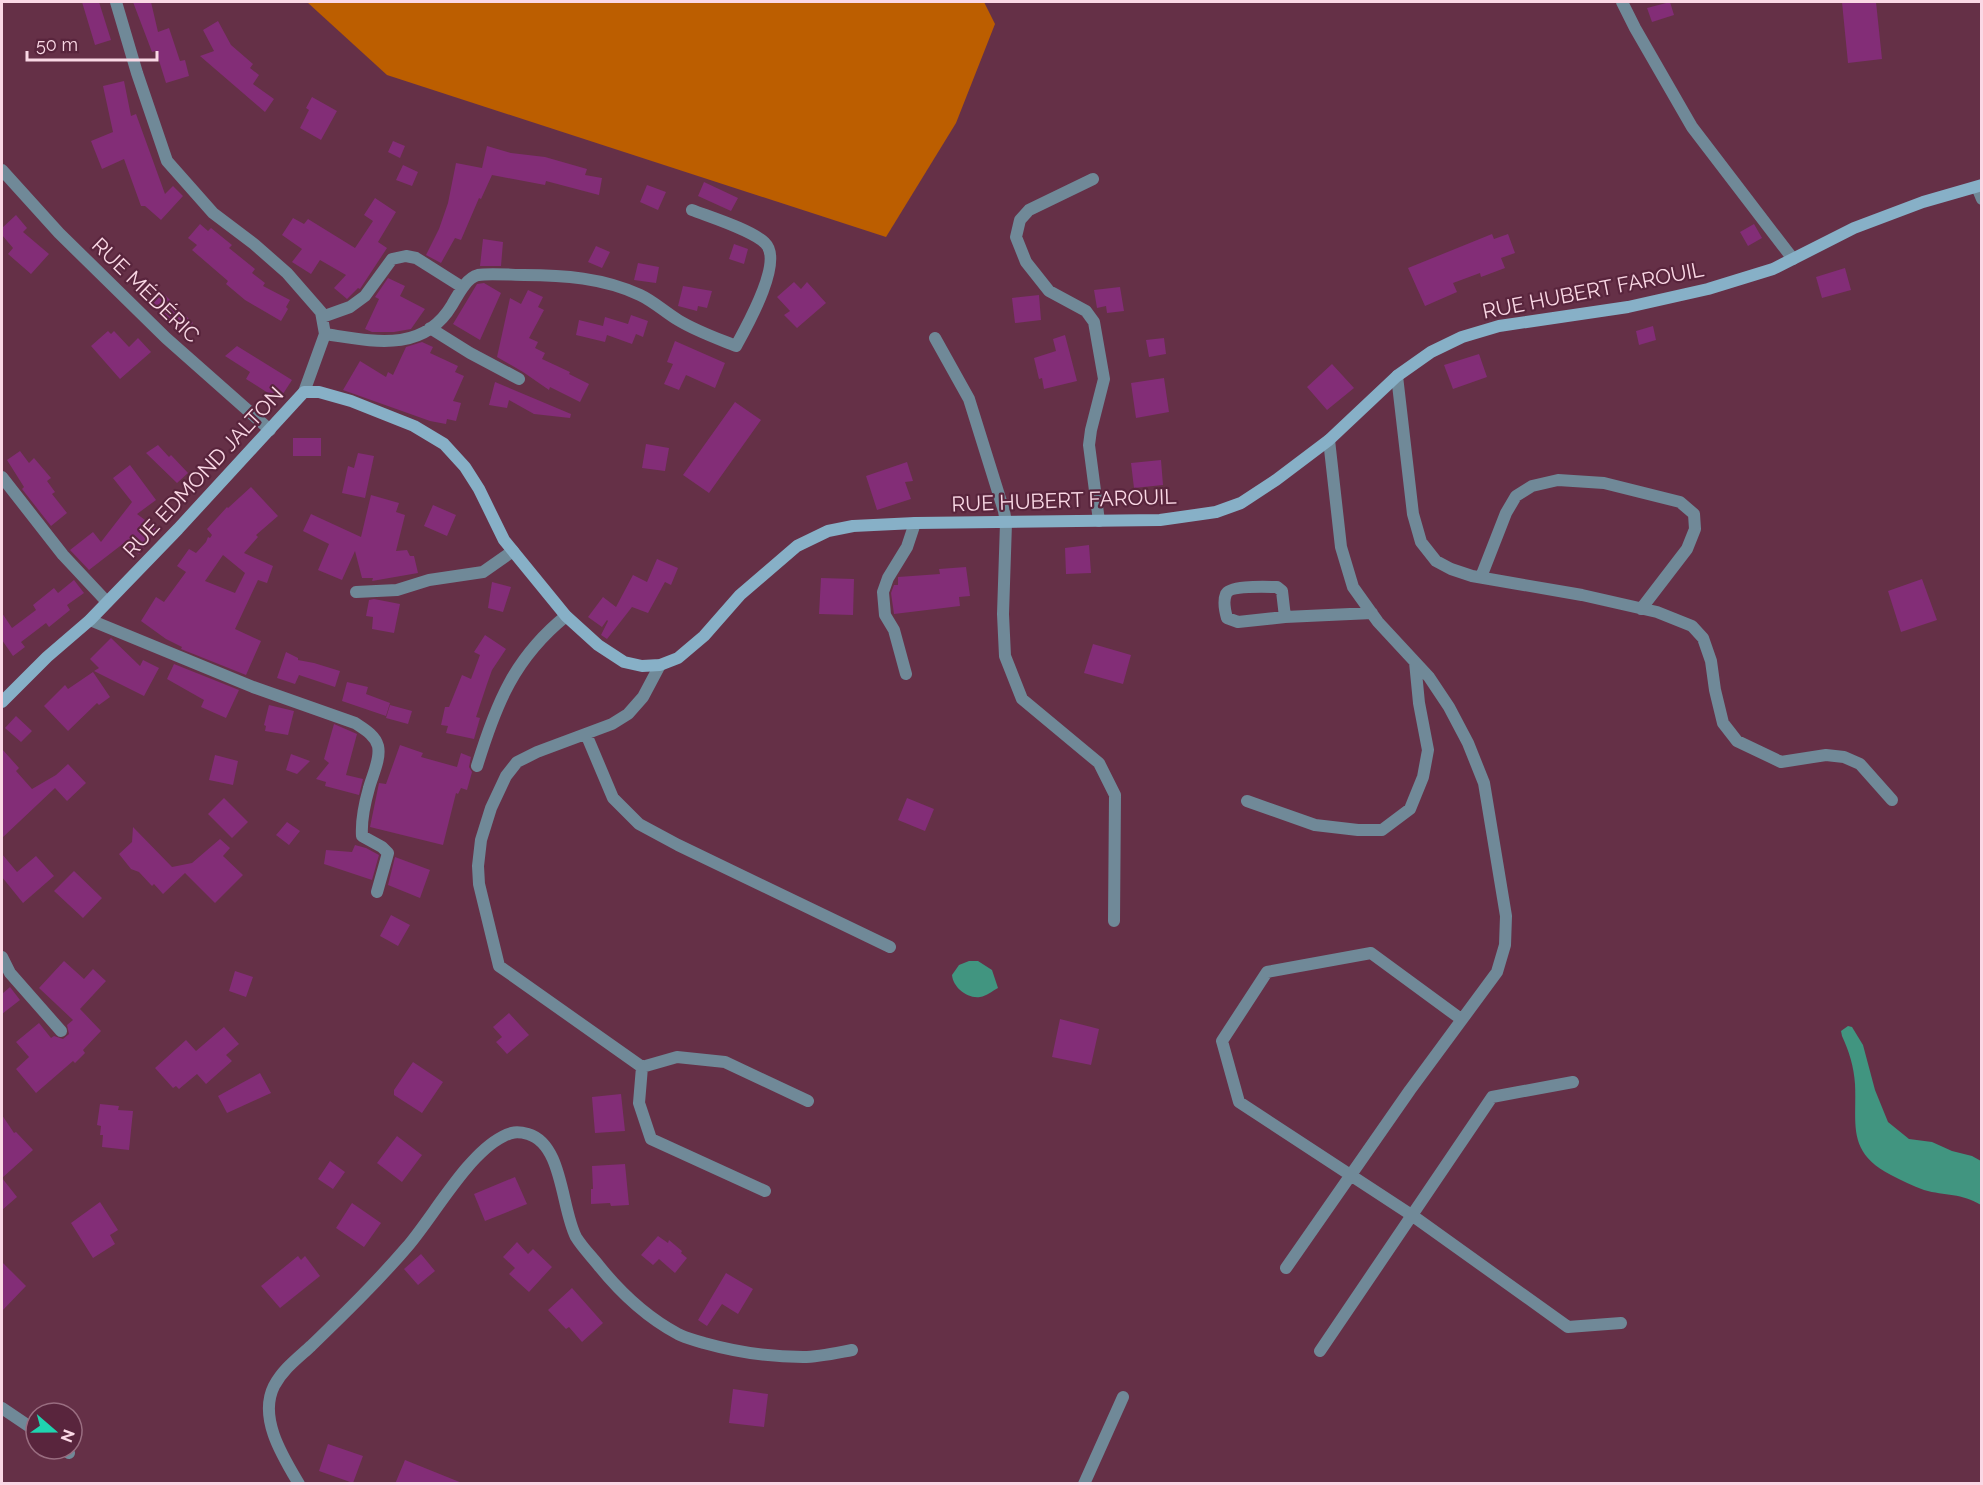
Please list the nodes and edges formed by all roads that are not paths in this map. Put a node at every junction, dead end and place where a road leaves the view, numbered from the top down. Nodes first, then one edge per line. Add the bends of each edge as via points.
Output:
1 (116, 2) edge
2 (1622, 2) edge
3 (2, 170) edge
4 (1093, 179) dead end
5 (1979, 186) edge
6 (1982, 199) edge
7 (692, 210) dead end
8 (1793, 259) junction
9 (462, 287) junction
10 (322, 317) junction
11 (430, 328) junction
12 (325, 334) junction
13 (935, 338) dead end
14 (1397, 376) junction
15 (519, 379) dead end
16 (304, 392) junction
17 (270, 430) junction
18 (1329, 440) junction
19 (2, 477) edge
20 (1099, 521) junction
21 (915, 523) junction
22 (1006, 523) junction
23 (513, 551) junction
24 (1480, 577) junction
25 (356, 592) dead end
26 (107, 602) junction
27 (1641, 609) junction
28 (1372, 613) junction
29 (566, 616) junction
30 (1285, 617) junction
31 (90, 620) junction
32 (1415, 662) junction
33 (660, 665) junction
34 (906, 674) dead end
35 (2, 702) edge
36 (586, 734) junction
37 (477, 766) dead end
38 (1892, 800) dead end
39 (1247, 801) dead end
40 (377, 892) dead end
41 (1114, 921) dead end
42 (890, 946) dead end
43 (2, 957) edge
44 (1461, 1019) junction
45 (61, 1031) dead end
46 (642, 1067) junction
47 (1573, 1082) dead end
48 (808, 1101) dead end
49 (1352, 1175) junction
50 (765, 1191) dead end
51 (1413, 1216) junction
52 (1286, 1268) dead end
53 (1621, 1323) dead end
54 (852, 1350) dead end
55 (1320, 1351) dead end
56 (1123, 1397) dead end
57 (2, 1408) edge
58 (24, 1423) edge
59 (299, 1484) edge
60 (1084, 1484) edge

1 - 10 street, RUE EDMOND JALTON via 167,161 213,213 287,273
2 - 8 street via 1692,127
3 - 17 street, RUE MÉDÉRIC via 59,233 166,338
4 - 20 street via 1029,210 1020,220 1016,237 1026,262 1049,291 1086,311 1094,322 1104,379 1089,445
5 - 6 street
5 - 8 street, RUE HUBERT FAROUIL via 1854,228
7 - 9 street via 753,235 770,248 766,280 736,346 679,320 641,295 613,285 541,275 477,275
8 - 14 street, RUE HUBERT FAROUIL via 1708,289 1471,334 1431,352
9 - 10 street via 416,258 406,256 392,259 365,296 350,307
9 - 11 street via 445,317
10 - 12 street, RUE EDMOND JALTON
11 - 12 street via 422,335 398,341
11 - 15 street
12 - 16 street, RUE EDMOND JALTON
13 - 22 street via 969,399
14 - 18 street, RUE HUBERT FAROUIL
14 - 24 street via 1413,514 1421,542 1436,561
16 - 17 street, RUE EDMOND JALTON
16 - 23 street via 351,401 414,426 444,444 465,467
17 - 26 street, RUE EDMOND JALTON
18 - 20 street, RUE HUBERT FAROUIL via 1240,503 1216,512 1160,520
18 - 28 street via 1341,547 1353,587
19 - 26 street via 63,555
20 - 22 street, RUE HUBERT FAROUIL
21 - 22 street, RUE HUBERT FAROUIL
21 - 33 street, RUE HUBERT FAROUIL via 853,526 828,531 796,546 740,595 704,636 678,658
21 - 34 street via 883,592 885,615 894,630
22 - 41 street via 1005,656 1022,699 1099,764 1115,795
23 - 25 street via 494,566 472,575 429,580 397,590
23 - 29 street
24 - 27 street
24 - 27 street via 1516,496 1532,486 1558,480 1604,483 1680,502 1694,514 1695,529 1687,549
26 - 31 street, RUE EDMOND JALTON
27 - 38 street via 1692,627 1703,638 1723,723 1737,741 1781,762 1826,755 1844,757 1860,764
28 - 30 street
28 - 32 street
29 - 33 street via 624,662
29 - 37 street via 545,633 513,675
30 - 30 street via 1231,620 1225,610 1226,595 1236,588 1277,586 1282,591
31 - 35 street, RUE EDMOND JALTON
31 - 40 street via 367,731 374,738 378,755 362,836 388,853
32 - 39 street via 1428,750 1424,777 1410,809 1382,830 1358,830 1315,825
32 - 44 street via 1449,707 1484,783 1506,916 1505,945 1497,972
33 - 36 street via 643,697 628,714
36 - 42 street via 613,798 639,824
36 - 46 street via 517,762 506,776 481,840 479,884 499,966
43 - 45 street via 10,973
44 - 49 street
44 - 49 street via 1371,953 1267,972 1222,1041 1239,1102
46 - 48 street via 677,1057 725,1062
46 - 50 street via 639,1103 651,1139
47 - 51 street via 1492,1097
49 - 51 street
49 - 52 street
51 - 53 street via 1568,1327
51 - 55 street
54 - 59 street via 805,1357 757,1355 680,1336 656,1321 609,1279 577,1238 547,1147 536,1137 513,1132 482,1151 408,1247 287,1367 275,1386 270,1398 270,1417 280,1452
56 - 60 street
57 - 58 street

